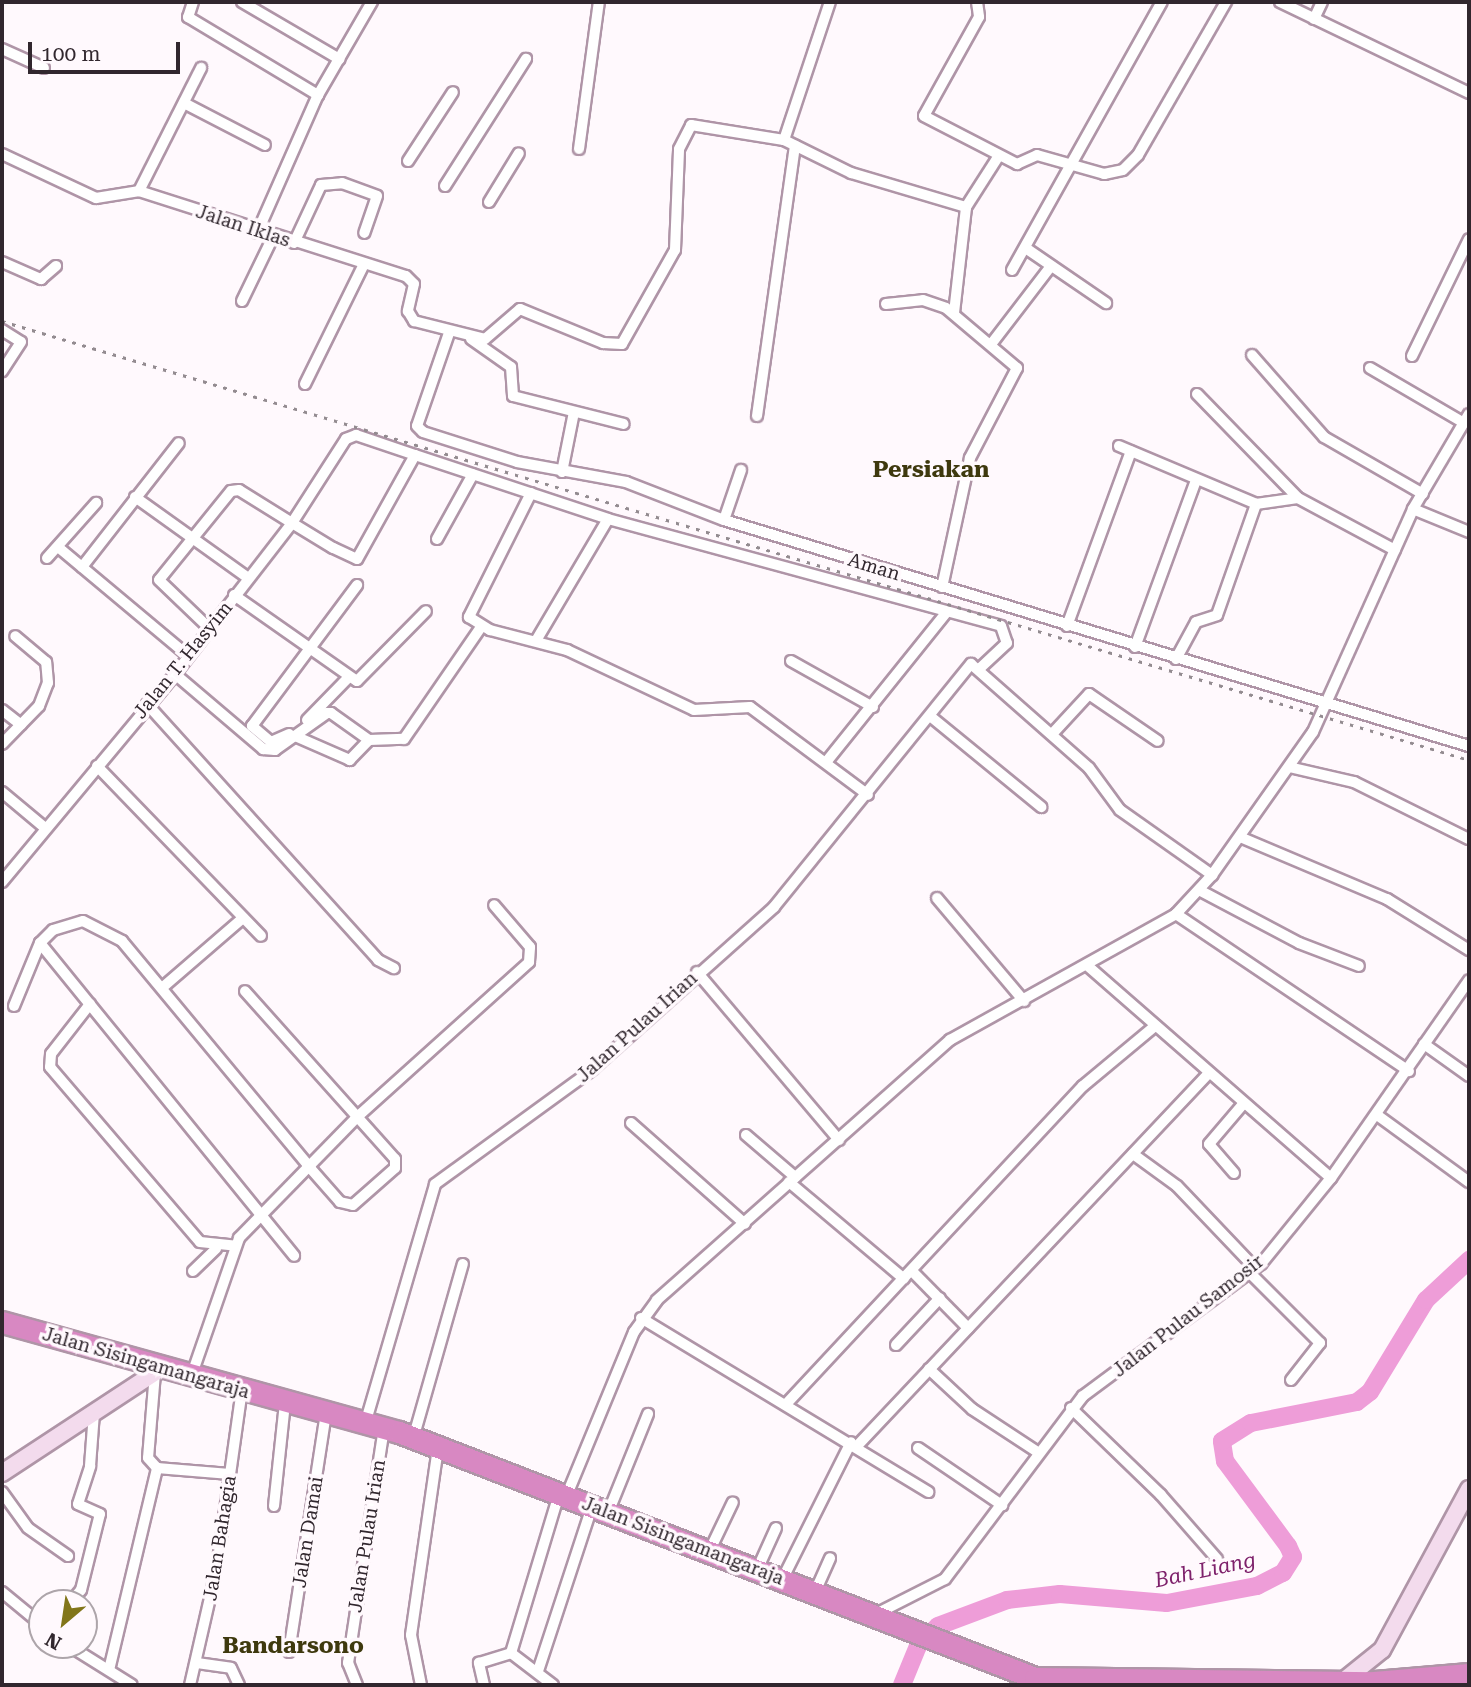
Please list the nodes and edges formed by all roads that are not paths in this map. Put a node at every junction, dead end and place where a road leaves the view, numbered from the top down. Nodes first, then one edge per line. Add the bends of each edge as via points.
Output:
1 (193, 2) edge
2 (242, 2) edge
3 (372, 2) edge
4 (600, 2) edge
5 (830, 2) edge
6 (977, 2) edge
7 (1162, 2) edge
8 (1226, 2) edge
9 (1281, 2) edge
10 (1322, 2) edge
11 (1314, 19) junction
12 (2, 49) edge
13 (339, 59) junction
14 (526, 59) dead end
15 (44, 68) dead end
16 (201, 68) dead end
17 (453, 92) dead end
18 (1469, 93) edge
19 (318, 94) junction
20 (184, 103) junction
21 (784, 141) junction
22 (265, 145) dead end
23 (795, 146) junction
24 (579, 149) dead end
25 (519, 153) dead end
26 (2, 154) edge
27 (998, 157) junction
28 (408, 161) dead end
29 (1066, 168) junction
30 (446, 186) dead end
31 (139, 191) junction
32 (489, 202) dead end
33 (966, 207) junction
34 (257, 233) junction
35 (364, 233) dead end
36 (273, 237) junction
37 (1469, 239) edge
38 (294, 243) junction
39 (1027, 249) junction
40 (2, 262) edge
41 (364, 264) junction
42 (56, 266) dead end
43 (1051, 266) junction
44 (1012, 270) dead end
45 (242, 301) dead end
46 (1106, 303) dead end
47 (886, 304) dead end
48 (954, 313) junction
49 (2, 330) edge
50 (449, 333) junction
51 (470, 338) junction
52 (992, 343) junction
53 (1252, 355) dead end
54 (1412, 356) dead end
55 (1370, 368) dead end
56 (2, 371) edge
57 (305, 384) dead end
58 (1197, 394) dead end
59 (574, 412) junction
60 (757, 416) dead end
61 (624, 424) dead end
62 (1464, 424) edge
63 (1469, 438) edge
64 (178, 443) dead end
65 (1119, 446) dead end
66 (1131, 451) junction
67 (415, 455) junction
68 (741, 470) dead end
69 (562, 471) junction
70 (473, 474) junction
71 (1196, 480) junction
72 (531, 493) junction
73 (1423, 494) junction
74 (135, 497) junction
75 (1297, 498) junction
76 (96, 502) dead end
77 (1256, 504) junction
78 (1413, 509) junction
79 (608, 519) junction
80 (724, 520) junction
81 (292, 523) junction
82 (1469, 532) edge
83 (192, 538) junction
84 (437, 539) dead end
85 (58, 547) junction
86 (1395, 550) junction
87 (47, 558) dead end
88 (82, 567) junction
89 (248, 578) junction
90 (357, 585) dead end
91 (942, 587) junction
92 (234, 595) junction
93 (426, 611) dead end
94 (947, 612) junction
95 (1067, 626) junction
96 (481, 627) junction
97 (209, 628) junction
98 (15, 636) dead end
99 (537, 639) junction
100 (1135, 647) junction
101 (307, 650) junction
102 (187, 655) junction
103 (1176, 659) junction
104 (792, 661) dead end
105 (981, 667) junction
106 (175, 674) junction
107 (349, 677) junction
108 (147, 704) junction
109 (1326, 705) junction
110 (873, 707) junction
111 (2, 710) edge
112 (930, 716) junction
113 (21, 725) junction
114 (1053, 733) junction
115 (295, 736) junction
116 (369, 740) junction
117 (1158, 741) dead end
118 (2, 744) edge
119 (1469, 746) edge
120 (827, 761) junction
121 (97, 766) junction
122 (1289, 768) junction
123 (2, 792) edge
124 (868, 795) junction
125 (1041, 807) dead end
126 (45, 828) junction
127 (1240, 838) junction
128 (1469, 839) edge
129 (1212, 875) junction
130 (2, 882) edge
131 (1199, 890) junction
132 (937, 898) dead end
133 (494, 905) dead end
134 (1176, 914) junction
135 (243, 918) junction
136 (261, 936) dead end
137 (40, 943) junction
138 (1469, 950) edge
139 (1359, 966) dead end
140 (1089, 967) junction
141 (394, 968) dead end
142 (697, 972) junction
143 (1469, 980) edge
144 (163, 987) junction
145 (245, 991) dead end
146 (1024, 1001) junction
147 (90, 1004) junction
148 (14, 1006) dead end
149 (1154, 1026) junction
150 (1424, 1044) junction
151 (1409, 1071) junction
152 (1209, 1073) junction
153 (1469, 1076) edge
154 (1243, 1104) junction
155 (1377, 1115) junction
156 (356, 1118) junction
157 (631, 1123) dead end
158 (746, 1135) dead end
159 (839, 1140) junction
160 (1133, 1154) junction
161 (311, 1169) junction
162 (1234, 1172) dead end
163 (1331, 1178) junction
164 (792, 1180) junction
165 (1469, 1182) edge
166 (260, 1216) junction
167 (745, 1224) junction
168 (236, 1246) junction
169 (216, 1249) junction
170 (294, 1256) dead end
171 (463, 1264) dead end
172 (1252, 1270) junction
173 (193, 1271) dead end
174 (908, 1275) junction
175 (940, 1298) junction
176 (641, 1318) junction
177 (2, 1322) edge
178 (968, 1328) junction
179 (896, 1345) dead end
180 (929, 1369) junction
181 (159, 1370) junction
182 (191, 1377) junction
183 (1291, 1380) dead end
184 (242, 1389) junction
185 (788, 1402) junction
186 (285, 1403) junction
187 (1072, 1408) junction
188 (326, 1412) junction
189 (94, 1413) junction
190 (648, 1414) dead end
191 (374, 1426) junction
192 (413, 1439) junction
193 (854, 1444) junction
194 (439, 1447) junction
195 (918, 1448) dead end
196 (1039, 1453) junction
197 (157, 1468) junction
198 (2, 1474) edge
199 (230, 1474) junction
200 (1469, 1489) edge
201 (2, 1492) edge
202 (928, 1492) dead end
203 (563, 1495) junction
204 (733, 1502) dead end
205 (1002, 1505) junction
206 (274, 1506) dead end
207 (600, 1510) junction
208 (776, 1528) dead end
209 (709, 1552) junction
210 (68, 1556) dead end
211 (830, 1558) dead end
212 (1217, 1559) dead end
213 (757, 1570) junction
214 (782, 1580) junction
215 (81, 1589) edge
216 (2, 1592) edge
217 (815, 1592) junction
218 (28, 1613) edge
219 (873, 1615) junction
220 (1382, 1650) junction
221 (289, 1652) dead end
222 (511, 1653) junction
223 (87, 1659) edge
224 (197, 1663) junction
225 (538, 1671) junction
226 (112, 1677) edge
227 (1458, 1678) edge
228 (1342, 1682) junction
229 (1374, 1682) junction
230 (132, 1685) edge
231 (190, 1685) edge
232 (239, 1685) edge
233 (357, 1685) edge
234 (421, 1685) edge
235 (484, 1685) edge
236 (553, 1685) edge

1 - 19 street via 188,18
2 - 13 street
3 - 13 street
4 - 24 street
5 - 21 street
6 - 27 street via 974,27 924,116
7 - 29 street
8 - 29 street via 1138,155 1115,173
9 - 11 street
10 - 11 street
11 - 18 street
12 - 15 street
13 - 19 street
14 - 30 street
16 - 20 street
17 - 28 street
19 - 34 street
20 - 22 street
20 - 31 street
21 - 23 street
21 - 51 street via 732,127 691,125 686,131 679,149 675,250 622,344 603,343 520,309 493,338
23 - 33 street via 851,173
23 - 60 street
25 - 32 street
26 - 31 street, Jalan Iklas via 96,198
27 - 29 street via 1020,164 1037,155
27 - 33 street
29 - 39 street
31 - 34 street, Jalan Iklas
33 - 48 street
34 - 36 street, Jalan Iklas
35 - 38 street via 377,197 342,183 321,185
36 - 38 street, Jalan Iklas
36 - 45 street
37 - 54 street
38 - 41 street, Jalan Iklas
39 - 43 street
39 - 44 street
40 - 42 street via 41,279
41 - 50 street, Jalan Iklas via 406,275 414,284 410,316
41 - 57 street
43 - 46 street
43 - 52 street
47 - 48 street via 923,300
48 - 52 street
49 - 56 street via 21,342
50 - 51 street
50 - 69 street, Aman via 417,426 422,432
51 - 59 street via 512,367 513,396
52 - 91 street via 1013,359 1017,377 970,458
53 - 73 street via 1324,437
55 - 62 street
58 - 75 street
59 - 61 street
59 - 69 street
62 - 63 street
62 - 73 street
64 - 74 street
65 - 66 street
66 - 71 street
66 - 95 street
67 - 70 street
67 - 81 street, Jalan T. Hasyim via 356,435 345,439
67 - 81 street via 357,559
68 - 80 street
69 - 80 street, Aman via 626,482
70 - 72 street
70 - 84 street
71 - 77 street
71 - 100 street
72 - 79 street
72 - 96 street via 469,611
73 - 78 street
74 - 83 street
74 - 88 street
75 - 77 street
75 - 86 street
76 - 85 street
77 - 103 street via 1217,615 1196,622
78 - 82 street
78 - 86 street
79 - 94 street
79 - 99 street
80 - 91 street, Aman
81 - 83 street via 235,489
81 - 89 street, Jalan T. Hasyim
83 - 89 street
83 - 97 street via 159,584
85 - 87 street
85 - 88 street
86 - 109 street
88 - 102 street
89 - 92 street, Jalan T. Hasyim
90 - 101 street
91 - 95 street, Aman
92 - 97 street, Jalan T. Hasyim
92 - 101 street
93 - 107 street via 363,681
94 - 105 street, Jalan Pulau Irian via 1006,631 1007,643
94 - 110 street
95 - 100 street, Aman
96 - 99 street
96 - 116 street via 404,739
97 - 102 street, Jalan T. Hasyim
98 - 113 street via 46,662 48,683
99 - 120 street via 694,710 750,707
100 - 103 street, Aman
101 - 107 street
101 - 107 street via 252,730 271,742 283,738
102 - 106 street, Jalan T. Hasyim
103 - 109 street, Aman
104 - 110 street
105 - 112 street, Jalan Pulau Irian via 966,668
105 - 114 street
106 - 108 street, Jalan T. Hasyim
106 - 115 street via 263,749 275,750
108 - 121 street, Jalan T. Hasyim
108 - 141 street via 378,960
109 - 119 street, Aman
109 - 122 street
110 - 120 street
111 - 113 street
112 - 124 street, Jalan Pulau Irian
112 - 125 street
113 - 118 street
114 - 117 street via 1090,694
114 - 129 street via 1120,810
115 - 116 street via 350,760
115 - 116 street via 331,713
120 - 124 street
121 - 126 street, Jalan T. Hasyim
121 - 135 street
122 - 127 street
122 - 128 street via 1354,782
123 - 126 street
124 - 142 street, Jalan Pulau Irian via 774,907
126 - 130 street, Jalan T. Hasyim
127 - 129 street
127 - 138 street via 1387,899
129 - 131 street
131 - 134 street
131 - 139 street via 1299,943
132 - 146 street
133 - 156 street via 530,947 529,962
134 - 140 street
134 - 151 street
135 - 136 street
135 - 144 street
137 - 144 street via 67,922 82,921 122,941
137 - 147 street
137 - 148 street
140 - 146 street
140 - 149 street
142 - 159 street
142 - 191 street, Jalan Pulau Irian via 593,1069 435,1184
143 - 150 street, Jalan Pulau Samosir
144 - 161 street
145 - 156 street
146 - 159 street via 950,1040
147 - 166 street
147 - 169 street via 51,1054 50,1067 200,1242
149 - 152 street
149 - 174 street via 1083,1086
150 - 151 street, Jalan Pulau Samosir
150 - 153 street
151 - 155 street, Jalan Pulau Samosir
152 - 154 street
152 - 160 street
154 - 162 street via 1209,1144
154 - 163 street
155 - 163 street, Jalan Pulau Samosir
155 - 165 street
156 - 161 street
156 - 161 street via 395,1159 394,1168 347,1206
157 - 167 street
158 - 164 street
159 - 164 street
160 - 172 street via 1177,1186
160 - 178 street
161 - 166 street
163 - 172 street, Jalan Pulau Samosir
164 - 167 street
164 - 174 street
166 - 168 street
166 - 170 street
167 - 176 street
168 - 169 street
168 - 182 street
169 - 173 street
171 - 192 street
172 - 183 street via 1320,1343
172 - 187 street, Jalan Pulau Samosir
174 - 175 street
174 - 185 street
175 - 178 street
175 - 179 street
176 - 185 street
176 - 203 street
177 - 181 highway, Jalan Sisingamangaraja
178 - 180 street
180 - 193 street
180 - 196 street via 972,1409
181 - 182 highway, Jalan Sisingamangaraja
181 - 189 street
181 - 197 street via 148,1458
182 - 184 highway, Jalan Sisingamangaraja
184 - 186 highway, Jalan Sisingamangaraja
184 - 199 street, Jalan Bahagia
185 - 193 street
186 - 188 highway, Jalan Sisingamangaraja
186 - 206 street
187 - 196 street, Jalan Pulau Samosir
187 - 212 street
188 - 191 highway, Jalan Sisingamangaraja
188 - 221 street, Jalan Damai
189 - 198 street
189 - 215 street via 78,1504 100,1514
190 - 207 street
191 - 192 highway, Jalan Sisingamangaraja
191 - 233 street, Jalan Pulau Irian via 348,1663
192 - 194 highway, Jalan Sisingamangaraja
193 - 202 street
193 - 214 street
194 - 203 highway, Jalan Sisingamangaraja
194 - 234 street via 411,1635
195 - 205 street
196 - 205 street, Jalan Pulau Samosir
197 - 199 street
197 - 226 street
199 - 224 street, Jalan Bahagia
200 - 220 street
201 - 210 street via 28,1528
203 - 207 highway, Jalan Sisingamangaraja
203 - 222 street
204 - 209 street
205 - 219 street, Jalan Pulau Samosir via 945,1580
207 - 209 highway, Jalan Sisingamangaraja
207 - 225 street
208 - 213 street
209 - 213 highway, Jalan Sisingamangaraja
211 - 217 street
213 - 214 highway, Jalan Sisingamangaraja
214 - 217 highway, Jalan Sisingamangaraja
216 - 218 street
217 - 219 highway, Jalan Sisingamangaraja
219 - 228 highway, Jalan Sisingamangaraja via 1035,1678 1079,1683
220 - 228 street
220 - 229 street
222 - 225 street
222 - 235 street via 479,1663
223 - 226 street
224 - 231 street, Jalan Bahagia
224 - 232 street via 231,1668
225 - 236 street
226 - 230 street
227 - 229 highway, Jalan Sisingamangaraja
228 - 229 highway, Jalan Sisingamangaraja

